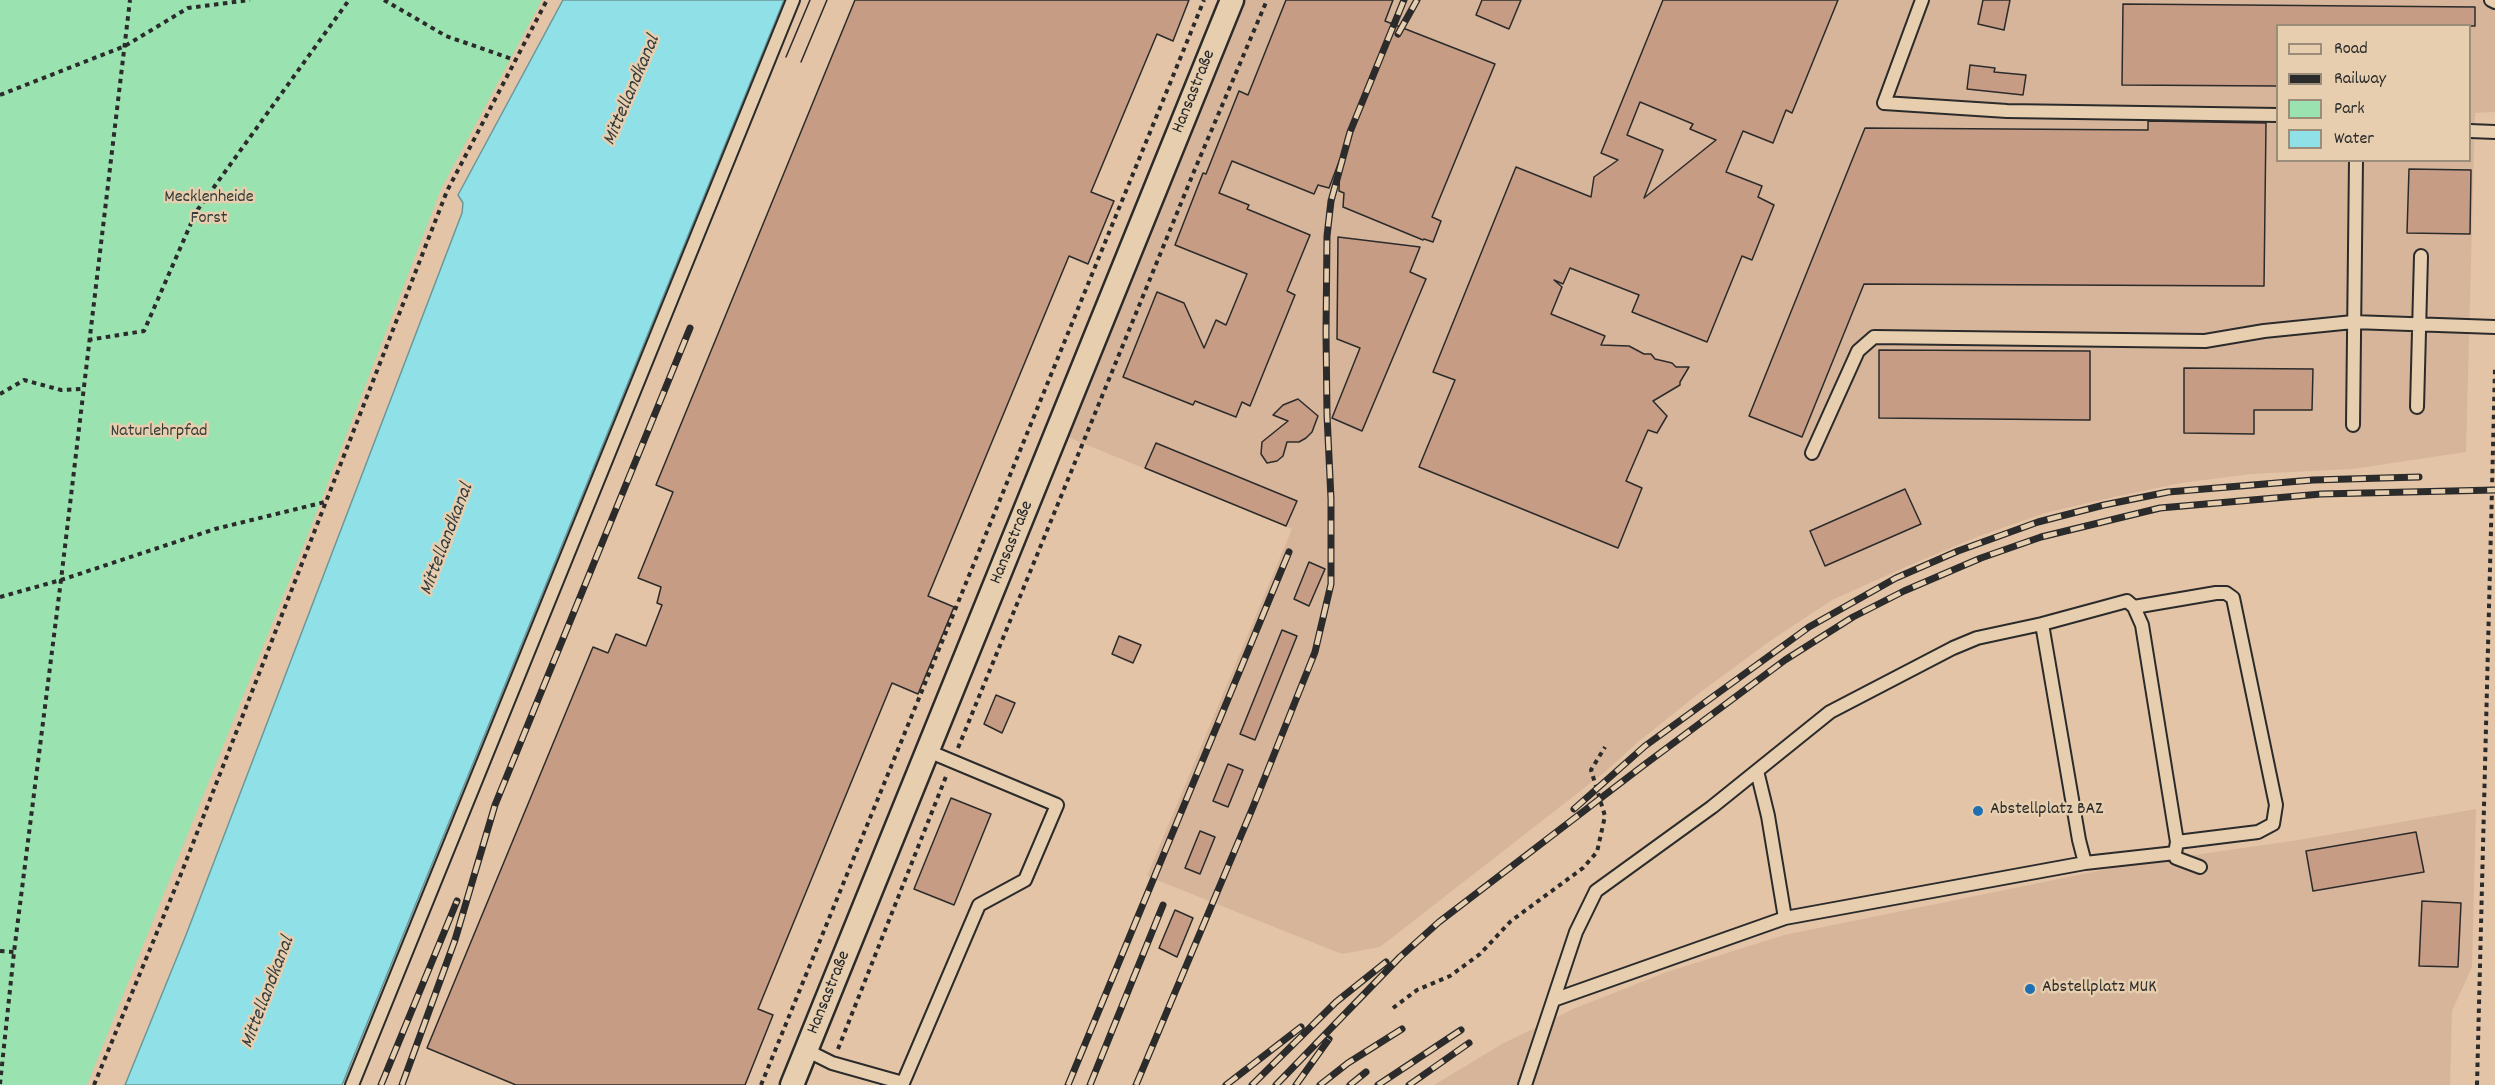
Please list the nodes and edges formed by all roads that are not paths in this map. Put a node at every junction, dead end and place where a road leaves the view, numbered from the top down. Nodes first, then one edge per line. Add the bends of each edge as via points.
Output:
1 (793, 0) edge
2 (1232, 0) edge
3 (1922, 0) edge
4 (2491, 0) edge
5 (2495, 2) edge
6 (2276, 115) edge
7 (2471, 131) edge
8 (2495, 132) edge
9 (2356, 162) edge
10 (2421, 256) dead end
11 (2353, 322) junction
12 (2418, 325) junction
13 (2495, 327) edge
14 (2417, 407) dead end
15 (2353, 425) dead end
16 (1812, 453) dead end
17 (2134, 607) junction
18 (2042, 624) junction
19 (928, 751) junction
20 (1757, 771) junction
21 (2176, 847) junction
22 (2085, 863) junction
23 (2200, 867) dead end
24 (1785, 918) junction
25 (1556, 999) junction
26 (806, 1050) junction
27 (352, 1085) edge
28 (792, 1085) edge
29 (1525, 1085) edge

1 - 27 lane
2 - 19 street, Hansastraße
3 - 6 lane via 1884,103 2007,111
4 - 5 lane
7 - 8 lane
9 - 11 lane
10 - 12 lane
11 - 12 lane
11 - 15 lane
11 - 16 lane via 2205,340 1874,337 1858,351
12 - 13 lane
12 - 14 lane
17 - 18 lane via 2127,601
17 - 21 lane via 2142,625
17 - 21 lane via 2216,593 2233,598 2276,805 2273,824 2258,832
18 - 20 lane via 1977,638 1953,648 1830,712
18 - 22 lane
19 - 26 street, Hansastraße
19 - 26 lane via 1057,805 1025,880 979,905 903,1083 832,1063
20 - 24 lane
20 - 25 lane via 1596,891 1576,932
21 - 22 lane
21 - 23 lane via 2176,858
22 - 24 lane
24 - 25 lane
25 - 29 lane
26 - 28 street, Hansastraße

